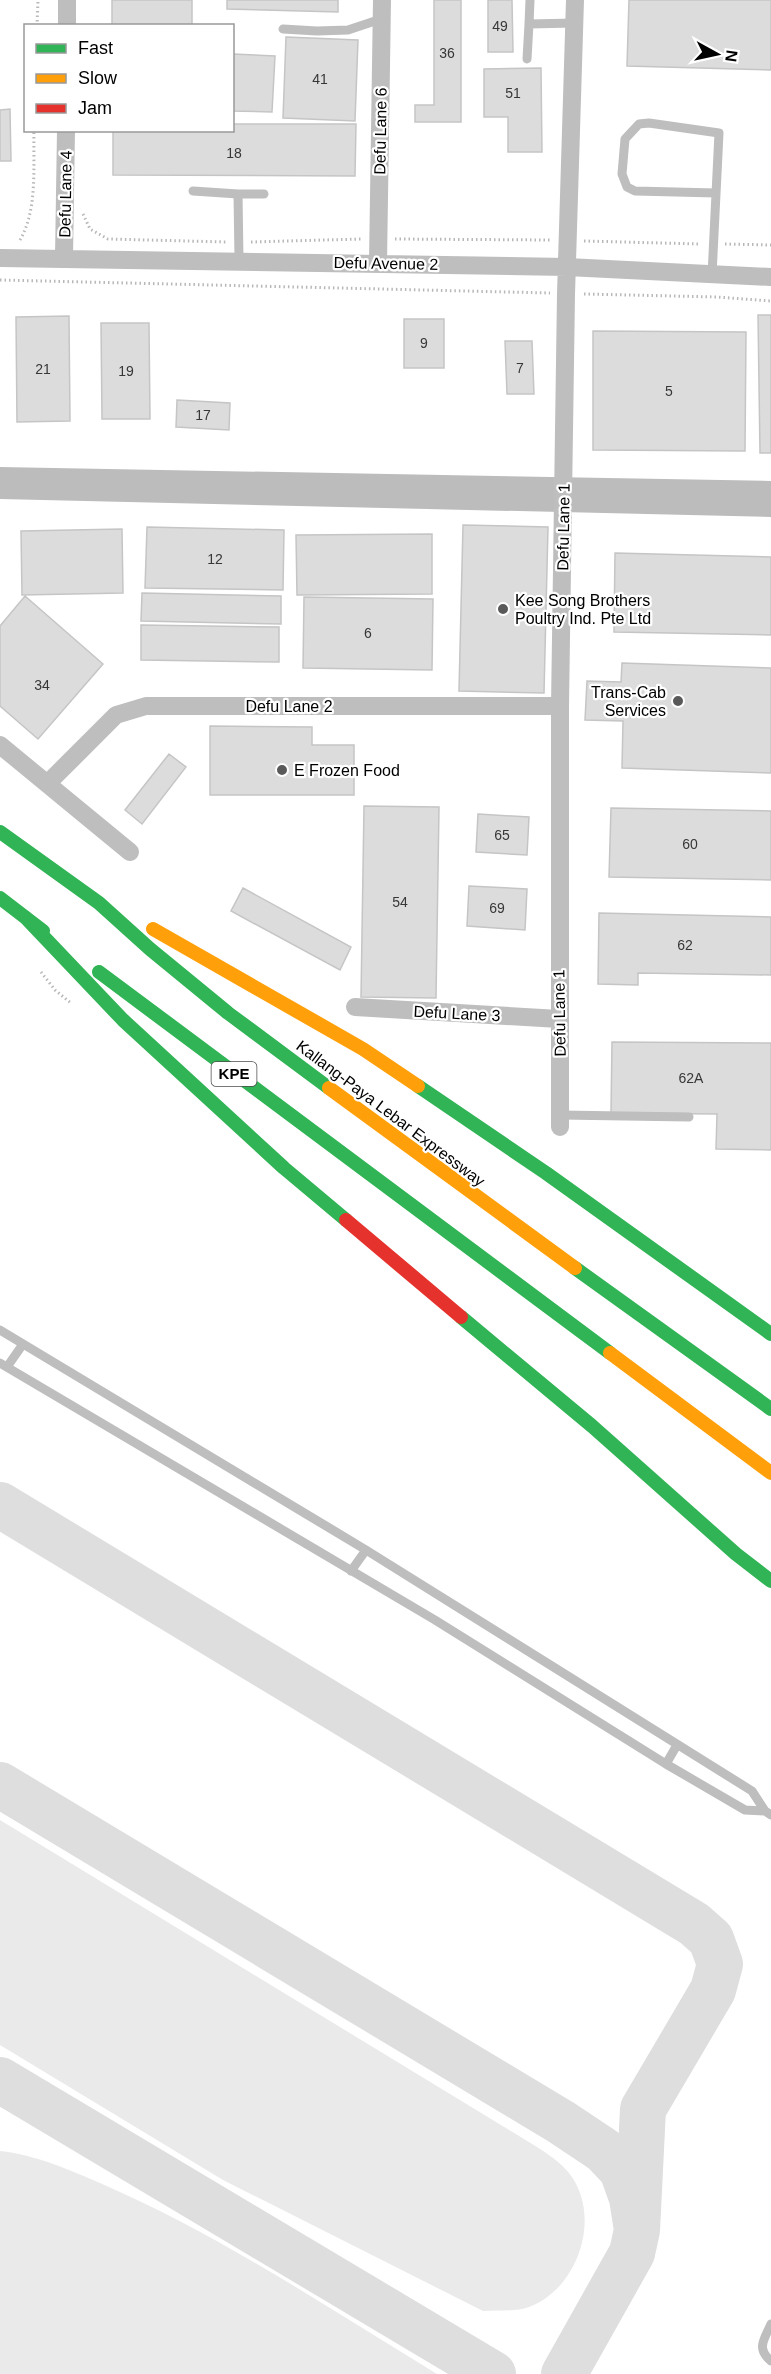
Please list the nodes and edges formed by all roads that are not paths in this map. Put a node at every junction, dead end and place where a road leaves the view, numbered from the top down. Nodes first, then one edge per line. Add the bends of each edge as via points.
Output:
1 (67, 0) edge
2 (382, 0) edge
3 (530, 0) edge
4 (575, 0) edge
5 (381, 19) junction
6 (574, 23) junction
7 (67, 24) edge
8 (529, 24) junction
9 (284, 29) dead end
10 (527, 59) dead end
11 (66, 132) edge
12 (193, 191) dead end
13 (716, 193) junction
14 (238, 194) junction
15 (264, 194) dead end
16 (239, 251) junction
17 (0, 258) edge
18 (64, 258) junction
19 (378, 263) junction
20 (567, 267) junction
21 (712, 275) junction
22 (771, 277) edge
23 (560, 706) junction
24 (0, 745) edge
25 (48, 783) junction
26 (0, 832) edge
27 (130, 852) dead end
28 (0, 898) edge
29 (99, 903) junction
30 (25, 917) junction
31 (355, 1007) dead end
32 (559, 1019) junction
33 (689, 1117) dead end
34 (560, 1121) joint
35 (0, 1330) edge
36 (769, 1331) edge
37 (23, 1344) junction
38 (3, 1365) edge
39 (771, 1409) edge
40 (771, 1473) edge
41 (366, 1550) junction
42 (736, 1554) junction
43 (771, 1569) edge
44 (351, 1571) junction
45 (771, 1581) edge
46 (677, 1745) junction
47 (666, 1764) junction
48 (768, 1813) edge
49 (771, 2324) edge
50 (771, 2361) edge

1 - 7 street
2 - 5 street, Defu Lane 6
3 - 8 lane
4 - 6 street, Defu Lane 1
5 - 9 lane via 348,30
5 - 19 street, Defu Lane 6
6 - 8 lane
6 - 20 street, Defu Lane 1
8 - 10 lane
11 - 18 street, Defu Lane 4
12 - 14 lane
13 - 13 lane via 635,191 627,187 622,174 625,139 639,124 649,123 719,133
13 - 21 lane
14 - 15 lane
14 - 16 lane
16 - 18 street, Defu Avenue 2
16 - 19 street, Defu Avenue 2
17 - 18 street, Defu Avenue 2
19 - 20 street, Defu Avenue 2
20 - 21 street, Defu Avenue 2
20 - 23 street, Defu Lane 1
21 - 22 street, Defu Avenue 2
23 - 25 street, Defu Lane 2 via 146,706 116,715
23 - 32 street, Defu Lane 1
24 - 25 street
25 - 27 street
26 - 29 highway, Kallang-Paya Lebar Expressway / KPE
28 - 30 highway, KPE
29 - 36 highway via 153,929 363,1049
29 - 39 highway, Kallang-Paya Lebar Expressway / KPE via 228,1013 472,1195
30 - 40 highway, KPE
30 - 42 highway via 123,1020 284,1168 592,1426
31 - 32 street, Defu Lane 3
32 - 34 street, Defu Lane 1
33 - 34 lane
35 - 37 lane
37 - 38 lane
37 - 41 lane
38 - 44 lane
41 - 44 lane
41 - 46 lane
42 - 43 highway
42 - 45 highway
44 - 47 lane
46 - 47 lane
46 - 48 lane via 752,1791
47 - 48 lane via 745,1810
49 - 50 lane via 762,2344 763,2354

